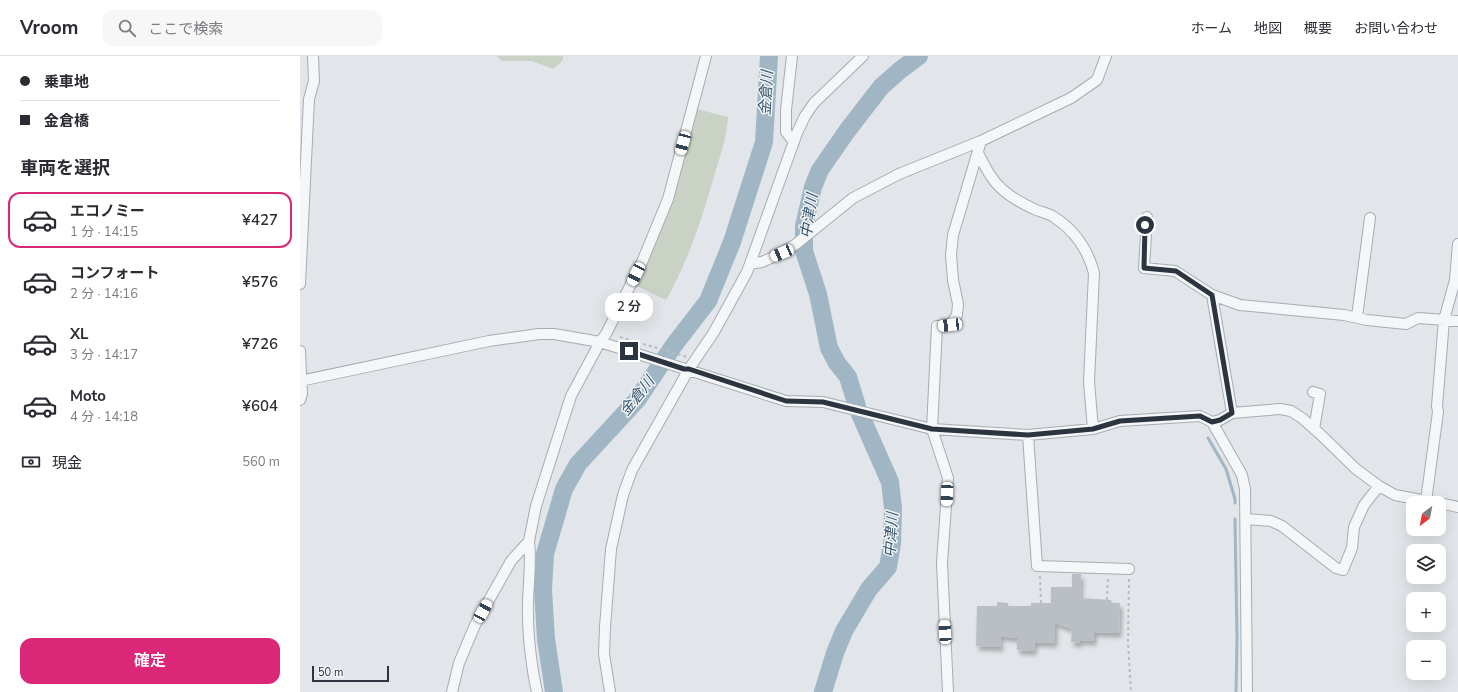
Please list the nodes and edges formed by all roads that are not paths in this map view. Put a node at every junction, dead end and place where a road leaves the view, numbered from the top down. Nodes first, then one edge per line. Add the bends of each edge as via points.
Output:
1 (313, 56) edge
2 (706, 56) edge
3 (792, 56) edge
4 (863, 56) edge
5 (1106, 56) edge
6 (981, 141) junction
7 (794, 142) junction
8 (978, 152) junction
9 (1146, 217) dead end
10 (1370, 218) dead end
11 (1458, 244) edge
12 (750, 264) junction
13 (300, 284) edge
14 (1212, 295) junction
15 (1357, 317) junction
16 (1444, 320) junction
17 (1458, 321) edge
18 (600, 342) junction
19 (300, 351) edge
20 (685, 368) junction
21 (301, 381) edge
22 (1313, 392) dead end
23 (300, 400) edge
24 (1232, 413) junction
25 (1212, 422) junction
26 (932, 429) junction
27 (1093, 429) junction
28 (1314, 429) junction
29 (1028, 435) junction
30 (1379, 486) junction
31 (1427, 496) edge
32 (1406, 497) edge
33 (1446, 505) edge
34 (1458, 508) edge
35 (1246, 519) junction
36 (529, 541) junction
37 (1129, 569) road end
38 (452, 692) edge
39 (537, 692) edge
40 (610, 692) edge
41 (948, 692) edge
42 (1247, 692) edge

1 - 13 street via 314,81 309,99
2 - 18 street via 668,199 642,262
3 - 7 street via 786,132
4 - 7 street via 814,104 805,116
5 - 6 street via 1097,80 1071,98
6 - 8 street
6 - 12 street via 899,174 853,198 782,253 762,262
7 - 12 street
8 - 26 street via 953,235 951,255 958,304 957,315 950,325 937,326
8 - 27 street via 992,180 1018,201 1054,216 1084,246 1090,259 1094,273 1089,382
9 - 14 street via 1144,268 1176,271
10 - 15 street
11 - 16 street via 1456,280
12 - 20 street via 730,304
14 - 15 street via 1240,305
14 - 24 street
15 - 16 street via 1406,324 1418,318
16 - 17 street
16 - 31 street via 1438,412
18 - 20 street
18 - 21 street via 539,334 489,341
18 - 36 street via 571,396 536,506
19 - 21 street
20 - 26 street via 786,401 823,402
20 - 40 street via 632,470 618,515 611,549 605,627 604,654
21 - 23 street
22 - 28 street via 1320,394
24 - 25 street
24 - 28 street via 1280,409 1291,411
25 - 27 street via 1200,416 1120,421
25 - 35 street via 1242,475
26 - 29 street
26 - 41 street via 948,478 942,563
27 - 29 street
28 - 30 street via 1356,469
29 - 37 street via 1037,566
30 - 32 street via 1395,495
30 - 35 street via 1364,505 1354,527 1352,548 1343,570 1336,568 1282,526 1271,521
33 - 34 street
35 - 42 street
36 - 38 street via 511,561 475,625 459,663
36 - 39 street via 528,615

